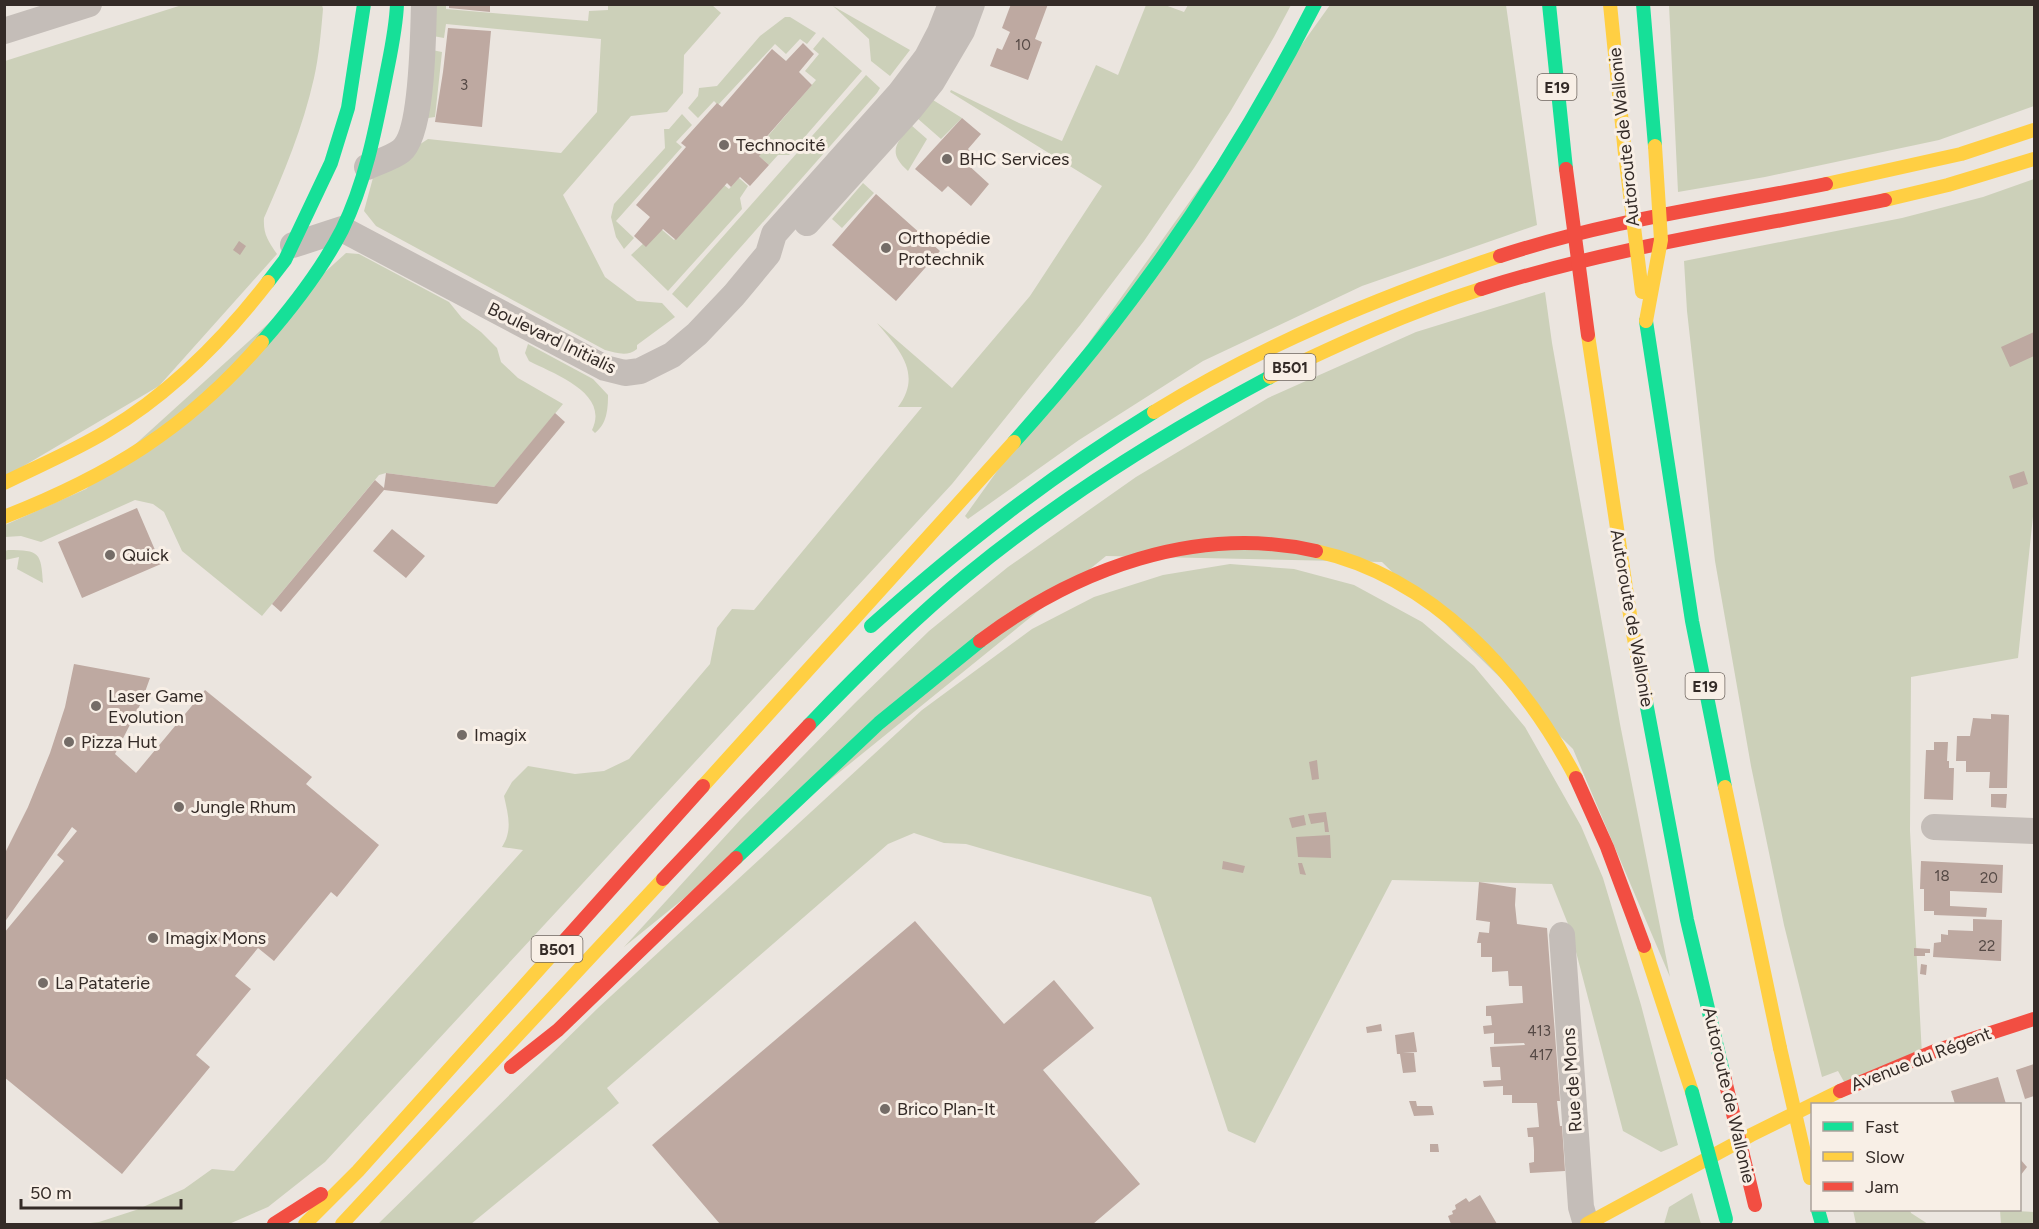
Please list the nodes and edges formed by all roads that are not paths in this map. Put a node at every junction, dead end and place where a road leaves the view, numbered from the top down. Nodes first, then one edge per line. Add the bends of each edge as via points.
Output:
1 (89, 4) edge
2 (364, 4) edge
3 (397, 4) edge
4 (424, 4) edge
5 (951, 4) edge
6 (972, 4) edge
7 (1315, 4) edge
8 (1549, 4) edge
9 (1610, 4) edge
10 (1644, 4) edge
11 (4, 31) edge
12 (2034, 130) edge
13 (2034, 159) edge
14 (367, 167) junction
15 (342, 229) junction
16 (293, 245) junction
17 (768, 254) junction
18 (1646, 321) junction
19 (4, 483) edge
20 (4, 517) edge
21 (755, 728) junction
22 (1935, 827) dead end
23 (2034, 831) edge
24 (1562, 935) dead end
25 (2034, 1019) edge
26 (1815, 1103) edge
27 (1811, 1105) edge
28 (436, 1126) junction
29 (358, 1171) junction
30 (1811, 1183) edge
31 (1756, 1210) dead end
32 (1728, 1222) edge
33 (274, 1224) edge
34 (305, 1224) edge
35 (342, 1224) edge
36 (1587, 1224) edge

1 - 11 street
2 - 16 main road via 348,108 331,163
3 - 14 main road
4 - 14 street via 420,93 413,126 402,150
5 - 17 street, Boulevard Initialis via 927,57 899,94 774,234
6 - 17 street, Boulevard Initialis via 952,49 912,107 786,246
7 - 21 main road via 1291,54 1217,175 1105,332 1011,447
8 - 31 main road, Autoroute de Wallonie / E19, bridge via 1566,169 1632,628 1688,920
9 - 18 main road, Autoroute de Wallonie / E19, bridge via 1624,154
10 - 18 main road, bridge via 1661,240
12 - 21 main road, B501 via 1963,153 1880,173 1560,237 1439,276 1297,334 1130,426 1061,472 927,576
13 - 28 main road, B501 via 1899,198 1657,243 1502,282 1346,340 1261,380 1194,418 1048,513 908,627 690,849
14 - 15 main road
15 - 16 street
15 - 17 street, Boulevard Initialis via 605,368 625,373 640,371 672,355 697,334
15 - 20 main road via 284,318 206,401 120,464 58,496
16 - 19 main road via 251,304 208,351 162,392 107,431
18 - 30 main road, Autoroute de Wallonie / E19, bridge via 1692,621 1746,894
21 - 29 main road, B501
22 - 23 street
24 - 36 street, Rue de Mons via 1581,1208
25 - 26 main road, Avenue du Régent via 1922,1055
27 - 36 main road, Avenue du Régent
28 - 32 main road, bridge via 555,1033 886,717 998,629 1083,579 1122,564 1179,548 1274,544 1320,552 1368,567 1411,590 1455,623 1492,659 1525,695 1554,738 1611,854 1664,1001
28 - 35 main road, B501
29 - 33 main road
29 - 34 main road, B501

